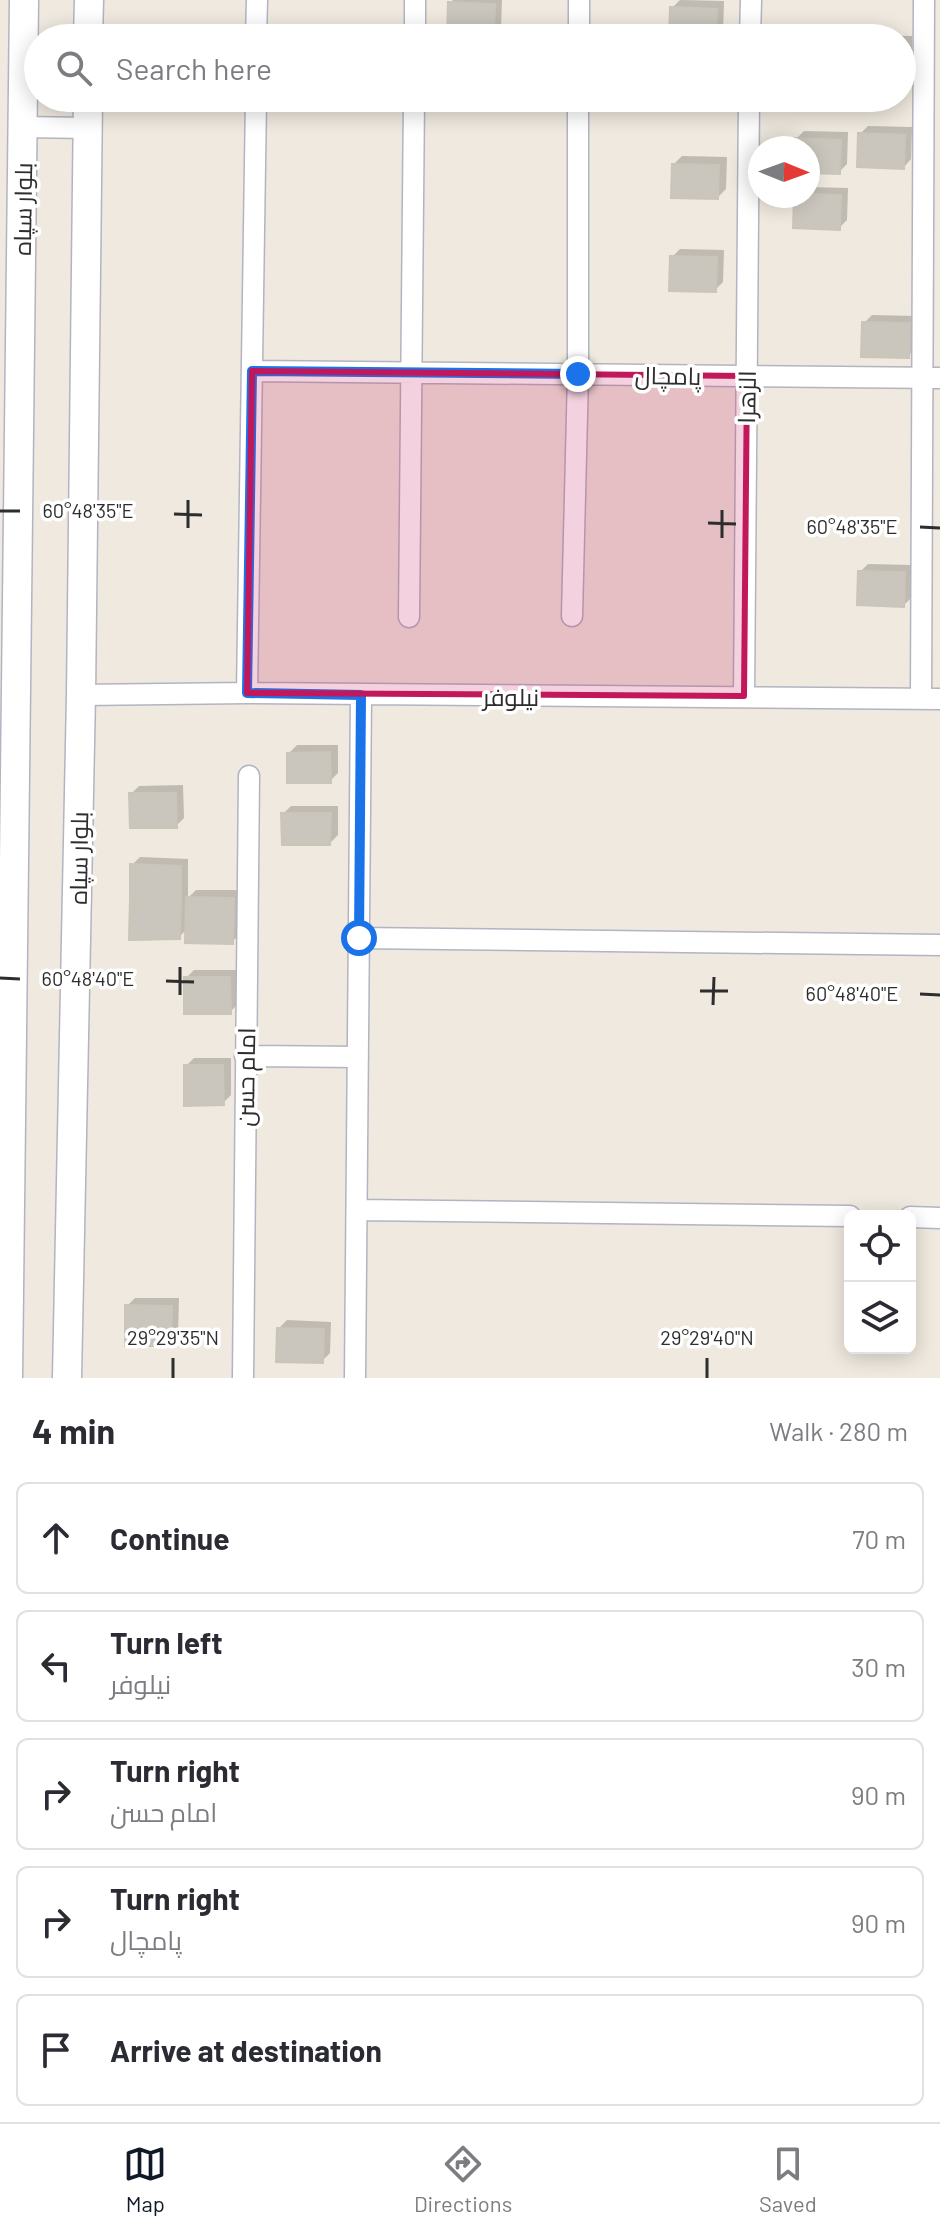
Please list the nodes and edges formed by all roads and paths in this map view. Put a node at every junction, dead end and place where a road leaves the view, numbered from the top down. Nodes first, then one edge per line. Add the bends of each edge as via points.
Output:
1 (24, 0) edge
2 (89, 0) edge
3 (257, 0) edge
4 (415, 0) edge
5 (579, 0) edge
6 (751, 0) edge
7 (924, 0) edge
8 (88, 24) edge
9 (256, 24) edge
10 (415, 24) edge
11 (579, 24) edge
12 (750, 24) edge
13 (88, 112) edge
14 (256, 112) edge
15 (414, 112) edge
16 (578, 112) edge
17 (749, 112) edge
18 (23, 127) junction
19 (87, 128) junction
20 (252, 371) junction
21 (412, 372) junction
22 (578, 374) junction
23 (747, 376) junction
24 (931, 378) edge
25 (572, 616) dead end
26 (409, 617) dead end
27 (247, 693) junction
28 (81, 695) junction
29 (361, 695) junction
30 (744, 696) junction
31 (930, 699) edge
32 (249, 776) dead end
33 (359, 938) junction
34 (940, 945) edge
35 (245, 1056) junction
36 (358, 1057) junction
37 (357, 1210) junction
38 (844, 1216) edge
39 (916, 1217) edge
40 (940, 1218) edge
41 (8, 1378) edge
42 (67, 1378) edge
43 (243, 1378) edge
44 (355, 1378) edge

1 - 18 main road, بلوار سپاه
2 - 8 main road
3 - 9 street
4 - 10 street
5 - 11 street
6 - 12 street
7 - 24 street
13 - 19 main road, بلوار سپاه
14 - 20 street
15 - 21 street
16 - 22 street
17 - 23 street, الزهرا
18 - 19 street
18 - 41 main road, بلوار سپاه
19 - 28 main road, بلوار سپاه
20 - 21 street, پامچال
20 - 27 street
21 - 22 street, پامچال
21 - 26 street
22 - 23 street, پامچال
22 - 25 street
23 - 24 street, پامچال
23 - 30 street, الزهرا
24 - 31 street
27 - 28 street, نیلوفر
27 - 29 street, نیلوفر
28 - 42 main road, بلوار سپاه
29 - 30 street, نیلوفر
29 - 33 street
30 - 31 street, نیلوفر
32 - 35 street, امام حسن
33 - 34 street
33 - 36 street
35 - 36 street
35 - 43 street, امام حسن
36 - 37 street
37 - 38 street
37 - 44 street
39 - 40 street

